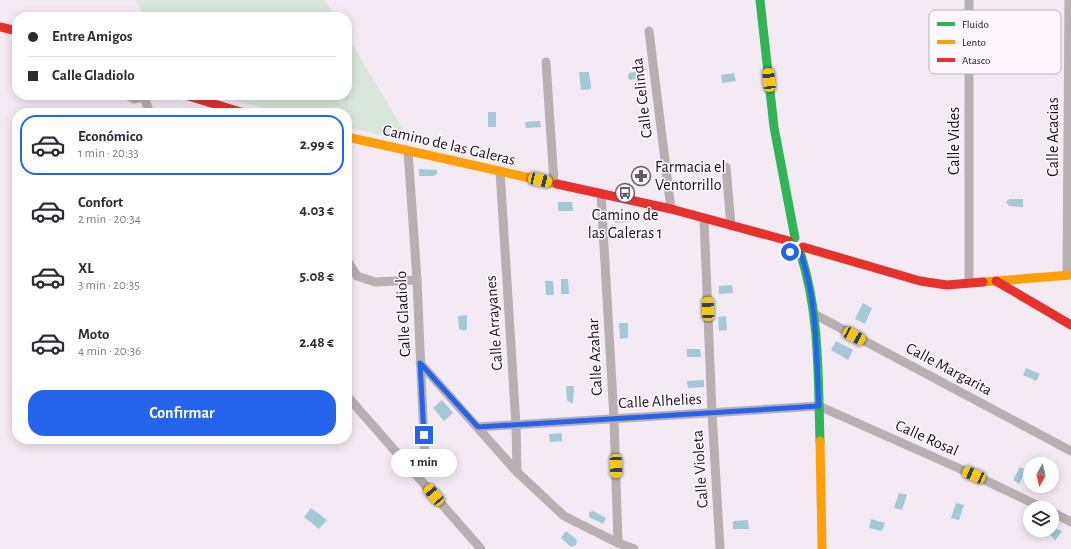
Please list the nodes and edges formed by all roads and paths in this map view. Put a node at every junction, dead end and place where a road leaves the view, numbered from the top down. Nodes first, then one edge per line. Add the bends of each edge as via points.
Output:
1 (760, 0) edge
2 (1069, 0) edge
3 (0, 27) edge
4 (12, 30) edge
5 (649, 31) dead end
6 (546, 62) dead end
7 (969, 74) edge
8 (201, 100) edge
9 (228, 108) edge
10 (352, 138) edge
11 (1070, 142) edge
12 (408, 151) junction
13 (726, 167) dead end
14 (500, 171) junction
15 (554, 183) junction
16 (601, 194) junction
17 (671, 209) junction
18 (704, 219) junction
19 (731, 226) junction
20 (791, 245) junction
21 (802, 250) junction
22 (352, 268) edge
23 (1069, 274) edge
24 (417, 280) junction
25 (996, 281) junction
26 (969, 282) junction
27 (814, 314) junction
28 (1071, 325) edge
29 (420, 363) junction
30 (352, 402) edge
31 (819, 406) junction
32 (712, 413) junction
33 (614, 419) junction
34 (516, 425) junction
35 (478, 427) junction
36 (1071, 451) edge
37 (517, 472) junction
38 (416, 473) junction
39 (1028, 501) edge
40 (1059, 516) edge
41 (1071, 522) edge
42 (618, 543) junction
43 (481, 549) edge
44 (634, 549) edge
45 (720, 549) edge
46 (822, 549) edge

1 - 20 street via 774,127
2 - 11 street, Calle Acacias
3 - 4 street
5 - 17 street, Calle Celinda
6 - 15 street
7 - 26 street, Calle Vides
8 - 9 street
10 - 12 street, Camino de las Galeras
11 - 23 street, Calle Acacias
12 - 14 street, Camino de las Galeras
12 - 24 street, Calle Gladiolo
13 - 19 street
14 - 15 street, Camino de las Galeras
14 - 34 street, Calle Arrayanes
15 - 16 street, Camino de las Galeras
16 - 17 street, Camino de las Galeras
16 - 33 street, Calle Azahar
17 - 18 street, Camino de las Galeras
18 - 19 street, Camino de las Galeras
18 - 32 street, Calle Violeta
19 - 20 street, Camino de las Galeras
20 - 21 street, Camino de las Galeras via 796,254
20 - 21 street via 801,240
21 - 26 street via 920,281 947,285
21 - 27 street
22 - 24 street via 357,276 375,282
23 - 25 street
24 - 29 street, Calle Gladiolo
25 - 26 street
25 - 28 street
27 - 31 street
27 - 36 street, Calle Margarita
29 - 35 street
29 - 38 street, Calle Gladiolo via 425,464
30 - 38 street
31 - 32 street, Calle Alhelies
31 - 39 street, Calle Rosal
31 - 46 street
32 - 33 street, Calle Alhelies
32 - 45 street, Calle Violeta
33 - 34 street, Calle Alhelies
33 - 42 street, Calle Azahar
34 - 35 street, Calle Alhelies
34 - 37 street, Calle Arrayanes
35 - 37 street
37 - 42 street via 564,516
38 - 43 street
40 - 41 street
42 - 44 street

